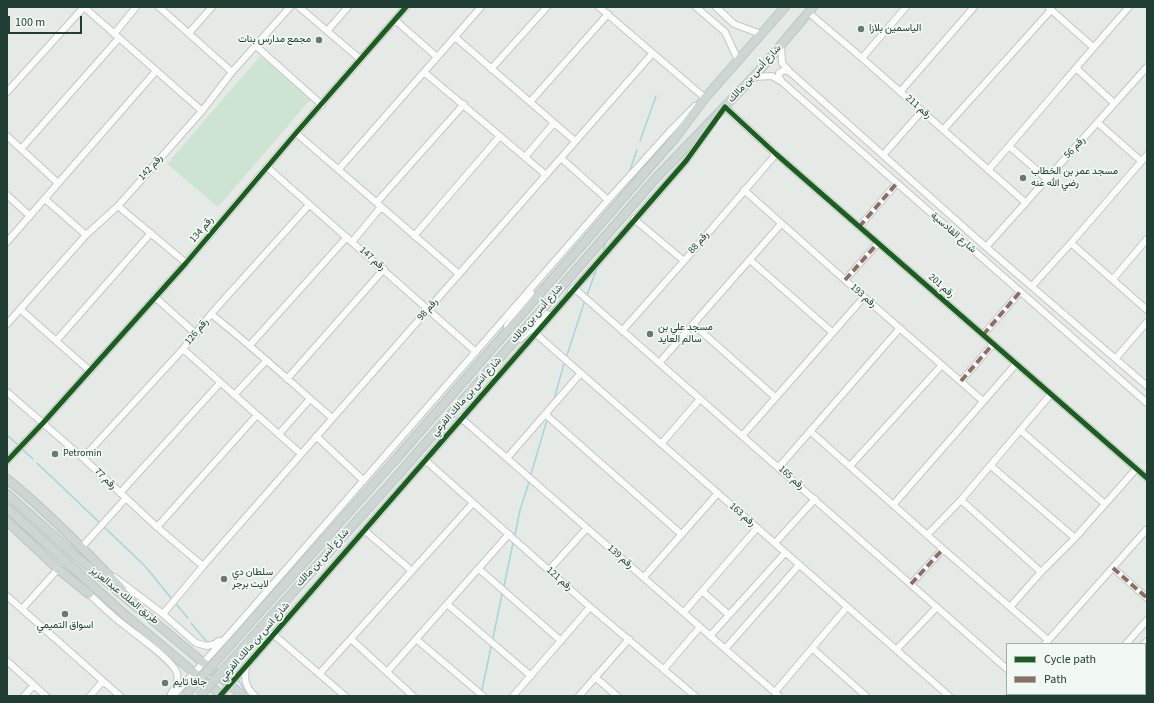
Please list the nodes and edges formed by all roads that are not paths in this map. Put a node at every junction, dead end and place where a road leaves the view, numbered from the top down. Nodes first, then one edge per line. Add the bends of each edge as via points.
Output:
1 (84, 7) edge
2 (136, 7) edge
3 (159, 7) edge
4 (212, 7) edge
5 (290, 7) edge
6 (299, 7) edge
7 (348, 7) edge
8 (406, 7) edge
9 (481, 7) edge
10 (547, 7) edge
11 (599, 7) edge
12 (696, 7) edge
13 (716, 7) edge
14 (785, 7) edge
15 (906, 7) edge
16 (974, 7) edge
17 (1049, 8) edge
18 (1125, 8) edge
19 (811, 10) edge
20 (608, 14) junction
21 (395, 20) junction
22 (734, 24) junction
23 (327, 31) junction
24 (725, 32) junction
25 (189, 33) junction
26 (761, 34) junction
27 (116, 36) junction
28 (455, 37) junction
29 (781, 45) junction
30 (256, 46) junction
31 (1093, 47) junction
32 (652, 54) junction
33 (437, 57) junction
34 (862, 58) junction
35 (360, 59) junction
36 (738, 60) junction
37 (1147, 67) edge
38 (491, 69) junction
39 (1076, 69) junction
40 (156, 71) junction
41 (232, 72) junction
42 (424, 72) junction
43 (790, 72) junction
44 (754, 77) junction
45 (782, 82) junction
46 (7, 92) edge
47 (900, 92) junction
48 (705, 98) junction
49 (530, 102) junction
50 (1114, 103) junction
51 (322, 104) junction
52 (464, 104) junction
53 (725, 107) junction
54 (202, 111) junction
55 (922, 111) junction
56 (554, 123) junction
57 (1098, 123) junction
58 (943, 130) junction
59 (296, 133) junction
60 (7, 136) edge
61 (500, 136) junction
62 (575, 141) junction
63 (1009, 146) junction
64 (21, 149) junction
65 (776, 154) junction
66 (883, 155) junction
67 (1147, 155) edge
68 (525, 157) junction
69 (561, 158) junction
70 (1141, 162) junction
71 (267, 167) junction
72 (339, 169) junction
73 (988, 170) junction
74 (546, 175) junction
75 (1047, 179) junction
76 (58, 183) junction
77 (897, 183) junction
78 (744, 190) junction
79 (7, 195) edge
80 (45, 199) junction
81 (608, 200) junction
82 (1026, 202) junction
83 (309, 205) junction
84 (379, 205) junction
85 (118, 206) junction
86 (30, 216) junction
87 (634, 219) junction
88 (781, 224) junction
89 (859, 227) junction
90 (151, 233) junction
91 (86, 235) junction
92 (414, 236) junction
93 (347, 237) junction
94 (1147, 239) edge
95 (7, 242) edge
96 (352, 242) junction
97 (878, 243) junction
98 (1071, 243) junction
99 (986, 247) junction
100 (561, 254) junction
101 (684, 260) junction
102 (750, 260) junction
103 (186, 262) junction
104 (384, 269) junction
105 (459, 274) junction
106 (1113, 279) junction
107 (845, 280) junction
108 (1032, 286) junction
109 (574, 288) junction
110 (1020, 292) junction
111 (155, 297) junction
112 (864, 297) junction
113 (20, 309) junction
114 (428, 309) junction
115 (1147, 310) edge
116 (211, 314) junction
117 (1147, 322) edge
118 (7, 324) edge
119 (693, 324) junction
120 (900, 328) junction
121 (622, 330) junction
122 (832, 332) junction
123 (535, 333) junction
124 (196, 334) junction
125 (983, 335) junction
126 (56, 340) junction
127 (993, 344) junction
128 (250, 346) junction
129 (183, 349) junction
130 (476, 352) junction
131 (1116, 358) junction
132 (266, 361) junction
133 (659, 363) junction
134 (1016, 364) junction
135 (942, 365) junction
136 (477, 366) junction
137 (490, 368) junction
138 (90, 371) junction
139 (581, 373) junction
140 (287, 379) junction
141 (961, 381) junction
142 (220, 383) junction
143 (1147, 386) edge
144 (7, 392) edge
145 (1051, 394) junction
146 (234, 395) junction
147 (775, 397) junction
148 (310, 399) junction
149 (700, 399) junction
150 (983, 401) junction
151 (1147, 403) edge
152 (546, 414) junction
153 (257, 415) junction
154 (332, 418) junction
155 (461, 418) junction
156 (43, 423) junction
157 (1020, 430) junction
158 (810, 431) junction
159 (279, 434) junction
160 (316, 436) junction
161 (742, 436) junction
162 (661, 444) junction
163 (301, 454) junction
164 (83, 458) junction
165 (507, 458) junction
166 (425, 460) junction
167 (7, 461) edge
168 (850, 466) junction
169 (991, 466) junction
170 (779, 467) junction
171 (1136, 468) junction
172 (1147, 478) edge
173 (7, 479) edge
174 (363, 480) junction
175 (718, 493) junction
176 (7, 494) edge
177 (120, 494) junction
178 (126, 498) junction
179 (815, 499) junction
180 (961, 500) junction
181 (473, 502) junction
182 (1105, 504) junction
183 (893, 505) junction
184 (7, 508) edge
185 (7, 522) edge
186 (157, 527) junction
187 (587, 528) junction
188 (757, 528) junction
189 (1147, 529) edge
190 (364, 530) junction
191 (509, 534) junction
192 (681, 534) junction
193 (927, 535) junction
194 (1075, 538) junction
195 (775, 543) junction
196 (81, 548) junction
197 (943, 549) junction
198 (785, 553) junction
199 (100, 565) junction
200 (799, 565) junction
201 (203, 566) junction
202 (1113, 568) junction
203 (58, 569) junction
204 (478, 569) junction
205 (549, 570) junction
206 (412, 571) junction
207 (1041, 572) junction
208 (644, 577) junction
209 (75, 582) junction
210 (911, 584) junction
211 (702, 591) junction
212 (89, 594) joint
213 (8, 598) edge
214 (1147, 598) edge
215 (447, 604) junction
216 (590, 607) junction
217 (848, 607) junction
218 (937, 607) junction
219 (1010, 607) junction
220 (22, 609) junction
221 (142, 610) junction
222 (684, 612) junction
223 (123, 613) junction
224 (163, 614) junction
225 (729, 614) junction
226 (1147, 620) edge
227 (700, 628) junction
228 (233, 630) junction
229 (273, 634) junction
230 (710, 636) junction
231 (351, 639) junction
232 (416, 639) junction
233 (629, 639) junction
234 (561, 641) junction
235 (1047, 642) edge
236 (1127, 643) edge
237 (812, 648) junction
238 (725, 649) junction
239 (897, 649) junction
240 (7, 662) edge
241 (204, 662) junction
242 (246, 666) junction
243 (1006, 668) edge
244 (664, 669) junction
245 (194, 672) junction
246 (386, 672) junction
247 (320, 673) junction
248 (531, 676) junction
249 (596, 677) junction
250 (103, 681) junction
251 (34, 685) junction
252 (230, 685) junction
253 (777, 694) edge
254 (24, 696) edge
255 (46, 696) edge
256 (90, 696) edge
257 (120, 696) edge
258 (170, 696) edge
259 (173, 696) edge
260 (185, 696) edge
261 (200, 696) edge
262 (221, 696) edge
263 (243, 696) edge
264 (255, 696) edge
265 (345, 696) edge
266 (414, 696) edge
267 (483, 696) edge
268 (513, 696) edge
269 (579, 696) edge
270 (617, 696) edge
271 (694, 696) edge
272 (866, 696) edge
273 (949, 696) edge

1 - 27 street
1 - 46 street
2 - 27 street
3 - 25 street
4 - 25 street
5 - 30 street, رقم 142
6 - 23 street
7 - 23 street
8 - 21 street, رقم 134
9 - 28 street
10 - 38 street
11 - 20 street
12 - 24 street
13 - 22 street
14 - 26 main road, شارع أنس بن مالك
15 - 34 street
16 - 47 street
17 - 31 street
17 - 58 street
18 - 31 street
19 - 29 main road, شارع أنس بن مالك
19 - 34 street, رقم 211
20 - 32 street
20 - 49 street
21 - 33 street
21 - 35 street, رقم 134
22 - 24 street via 733,30
22 - 26 street
23 - 35 street
24 - 36 street
25 - 41 street
26 - 36 main road, شارع أنس بن مالك
27 - 40 street
27 - 64 street
28 - 33 street
28 - 38 street
29 - 43 street, شارع القادسية via 782,63
29 - 44 main road, شارع أنس بن مالك
30 - 41 street, رقم 142
30 - 51 street
31 - 39 street
32 - 48 street
32 - 62 street, رقم 98
33 - 42 street
34 - 47 street, رقم 211
35 - 51 street, رقم 134
36 - 48 main road, شارع أنس بن مالك
37 - 50 street, رقم 56
38 - 49 street
39 - 50 street
39 - 63 street
40 - 54 street
40 - 76 street
41 - 54 street, رقم 142
42 - 52 street
42 - 72 street
43 - 45 street via 785,70 778,73
43 - 66 street, شارع القادسية
44 - 45 street, شارع القادسية via 772,76
44 - 53 main road, شارع أنس بن مالك
45 - 77 street, شارع القادسية
47 - 55 street, رقم 211
48 - 81 street via 672,128
48 - 136 main road, شارع أنس بن مالك via 676,138
49 - 56 street
50 - 57 street, رقم 56
51 - 59 street, رقم 134
52 - 61 street
52 - 84 street
53 - 65 street, رقم 201
53 - 87 street, شارع انس بن مالك الفرعي via 686,161
53 - 137 main road, شارع أنس بن مالك via 656,178
54 - 85 street, رقم 142
55 - 58 street, رقم 211
55 - 66 street
56 - 62 street
56 - 68 street
57 - 70 street
57 - 75 street, رقم 56
58 - 73 street, رقم 211
59 - 71 street, رقم 134
59 - 72 street
60 - 64 street
61 - 68 street
61 - 92 street
62 - 69 street, رقم 98
63 - 73 street
63 - 75 street
64 - 76 street
65 - 78 street, رقم 88
65 - 89 street, رقم 201
66 - 99 street, شارع القادسية
67 - 70 street
68 - 74 street
69 - 74 street, رقم 98
69 - 81 street
70 - 98 street
71 - 83 street, رقم 147
71 - 103 street, رقم 134
72 - 84 street
73 - 82 street, رقم 211
74 - 105 street, رقم 98
75 - 82 street, رقم 56
76 - 80 street
77 - 89 street
77 - 110 street, شارع القادسية
78 - 88 street, رقم 193
78 - 101 street, رقم 88
79 - 86 street
80 - 86 street
80 - 91 street
81 - 100 street
82 - 99 street, رقم 56
83 - 93 street, رقم 147
83 - 116 street, رقم 126
84 - 92 street
84 - 96 street
85 - 90 street
85 - 91 street, رقم 142
86 - 95 street
87 - 101 street
87 - 109 street, شارع انس بن مالك الفرعي
88 - 102 street
88 - 107 street, رقم 193
89 - 97 street, رقم 201
90 - 103 street
90 - 126 street
91 - 113 street, رقم 142
92 - 105 street
93 - 96 street, رقم 147
93 - 128 street
94 - 106 street
96 - 104 street, رقم 147
97 - 107 street
97 - 125 street, رقم 201
98 - 106 street
98 - 108 street
99 - 108 street, شارع القادسية
100 - 130 street
100 - 136 street
101 - 121 street, رقم 88
102 - 119 street
102 - 122 street
103 - 111 street, رقم 134
104 - 114 street, رقم 147
104 - 140 street
105 - 114 street, رقم 98
106 - 115 street
107 - 112 street, رقم 193
108 - 131 street, شارع القادسية
109 - 121 street, رقم 165
109 - 123 street, شارع انس بن مالك الفرعي
109 - 137 street
110 - 125 street
110 - 151 street, شارع القادسية
111 - 124 street
111 - 138 street, رقم 134
112 - 120 street, رقم 193
112 - 122 street
113 - 118 street, رقم 142
113 - 126 street
114 - 130 street, رقم 147
114 - 154 street, رقم 98
116 - 124 street, رقم 126
116 - 128 street
117 - 131 street
119 - 133 street
119 - 147 street
120 - 135 street, رقم 193
120 - 158 street
121 - 133 street, رقم 165
122 - 147 street
123 - 139 street, رقم 163
123 - 155 street, شارع انس بن مالك الفرعي
124 - 129 street, رقم 126
125 - 127 street, رقم 201
126 - 138 street
127 - 134 street, رقم 201
127 - 141 street
128 - 132 street
129 - 142 street
129 - 164 street, رقم 126
130 - 174 street
131 - 143 street, شارع القادسية
132 - 140 street
132 - 146 street
133 - 149 street, رقم 165
134 - 145 street, رقم 201
134 - 150 street
135 - 141 street, رقم 193
135 - 168 street
136 - 260 main road, شارع أنس بن مالك, bridge
137 - 261 main road, شارع أنس بن مالك, bridge
138 - 156 street, رقم 134
139 - 152 street
139 - 162 street, رقم 163
140 - 148 street
141 - 150 street, رقم 193
142 - 146 street
142 - 177 street
144 - 156 street, رقم 77
145 - 157 street
145 - 171 street, رقم 201
146 - 153 street
147 - 161 street
148 - 154 street
148 - 159 street
149 - 161 street, رقم 165
149 - 162 street
150 - 183 street
152 - 165 street
152 - 192 street
153 - 159 street
153 - 186 street
154 - 160 street, رقم 98
155 - 165 street, رقم 139
155 - 166 street, شارع انس بن مالك الفرعي
156 - 164 street, رقم 77
156 - 167 street, رقم 134
157 - 169 street
157 - 182 street
158 - 168 street
158 - 170 street
159 - 163 street
160 - 163 street, رقم 98
160 - 174 street
161 - 170 street, رقم 165
162 - 175 street, رقم 163
163 - 201 street, رقم 98
164 - 177 street, رقم 77
165 - 187 street, رقم 139
166 - 181 street, رقم 121
166 - 190 street, شارع انس بن مالك الفرعي
168 - 183 street
169 - 180 street
169 - 194 street
170 - 179 street, رقم 165
171 - 172 street, رقم 201
171 - 182 street
173 - 196 main road
174 - 228 street
175 - 188 street, رقم 163
175 - 192 street
176 - 221 main road, طريق الملك عبدالعزيز via 87,566
177 - 178 street, رقم 77
178 - 186 street, رقم 77
178 - 196 street
179 - 195 street
179 - 210 street, رقم 165
180 - 193 street
180 - 207 street
181 - 191 street, رقم 121
181 - 206 street
182 - 194 street
183 - 193 street
184 - 223 main road, طريق الملك عبدالعزيز
185 - 203 main road
186 - 201 street, رقم 77
187 - 205 street
187 - 208 street, رقم 139
188 - 195 street, رقم 163
188 - 211 street
189 - 202 street
190 - 206 street
190 - 229 street, شارع انس بن مالك الفرعي
191 - 204 street
191 - 205 street, رقم 121
192 - 208 street
193 - 197 street
194 - 207 street
195 - 198 street, رقم 163
196 - 199 main road
197 - 210 street
197 - 219 street
198 - 200 street, رقم 163
198 - 225 street
199 - 221 main road
199 - 224 street
200 - 217 street, رقم 163
200 - 238 street
201 - 224 street, رقم 98
202 - 214 street
202 - 235 street
203 - 209 main road
203 - 220 street
204 - 215 street
204 - 234 street
205 - 216 street, رقم 121
206 - 231 street
207 - 219 street
208 - 222 street, رقم 139
209 - 212 main road
209 - 223 main road
210 - 218 street, رقم 165
211 - 222 street
211 - 225 street
212 - 258 street via 172,665 177,674 177,681
213 - 220 street
215 - 232 street
215 - 248 street
216 - 233 street, رقم 121
216 - 234 street
217 - 237 street
217 - 239 street, رقم 163
218 - 239 street
218 - 243 street, رقم 165
219 - 235 street
220 - 250 street
221 - 241 main road, طريق الملك عبدالعزيز
222 - 227 street, رقم 139
223 - 245 main road, طريق الملك عبدالعزيز
224 - 228 street via 202,646 215,644
225 - 230 street
226 - 236 street
227 - 230 street, رقم 139
227 - 244 street
228 - 241 street
229 - 242 street, شارع انس بن مالك الفرعي
229 - 247 street
230 - 238 street, رقم 139
231 - 246 street
231 - 247 street
232 - 246 street
232 - 267 street
233 - 244 street, رقم 121
233 - 249 street
234 - 248 street
237 - 253 street
237 - 272 street
238 - 253 street, رقم 139
239 - 273 street, رقم 163
240 - 251 street
241 - 245 street
241 - 252 main road, طريق الملك عبدالعزيز
242 - 252 street, شارع انس بن مالك الفرعي
242 - 264 street via 246,685
244 - 271 street, رقم 121
245 - 259 street
245 - 262 main road, طريق الملك عبدالعزيز
246 - 266 street
247 - 265 street
248 - 268 street
249 - 269 street
249 - 270 street
250 - 256 street
250 - 257 street
251 - 254 street
251 - 255 street
252 - 262 street, شارع انس بن مالك الفرعي
252 - 263 main road, طريق الملك عبدالعزيز

